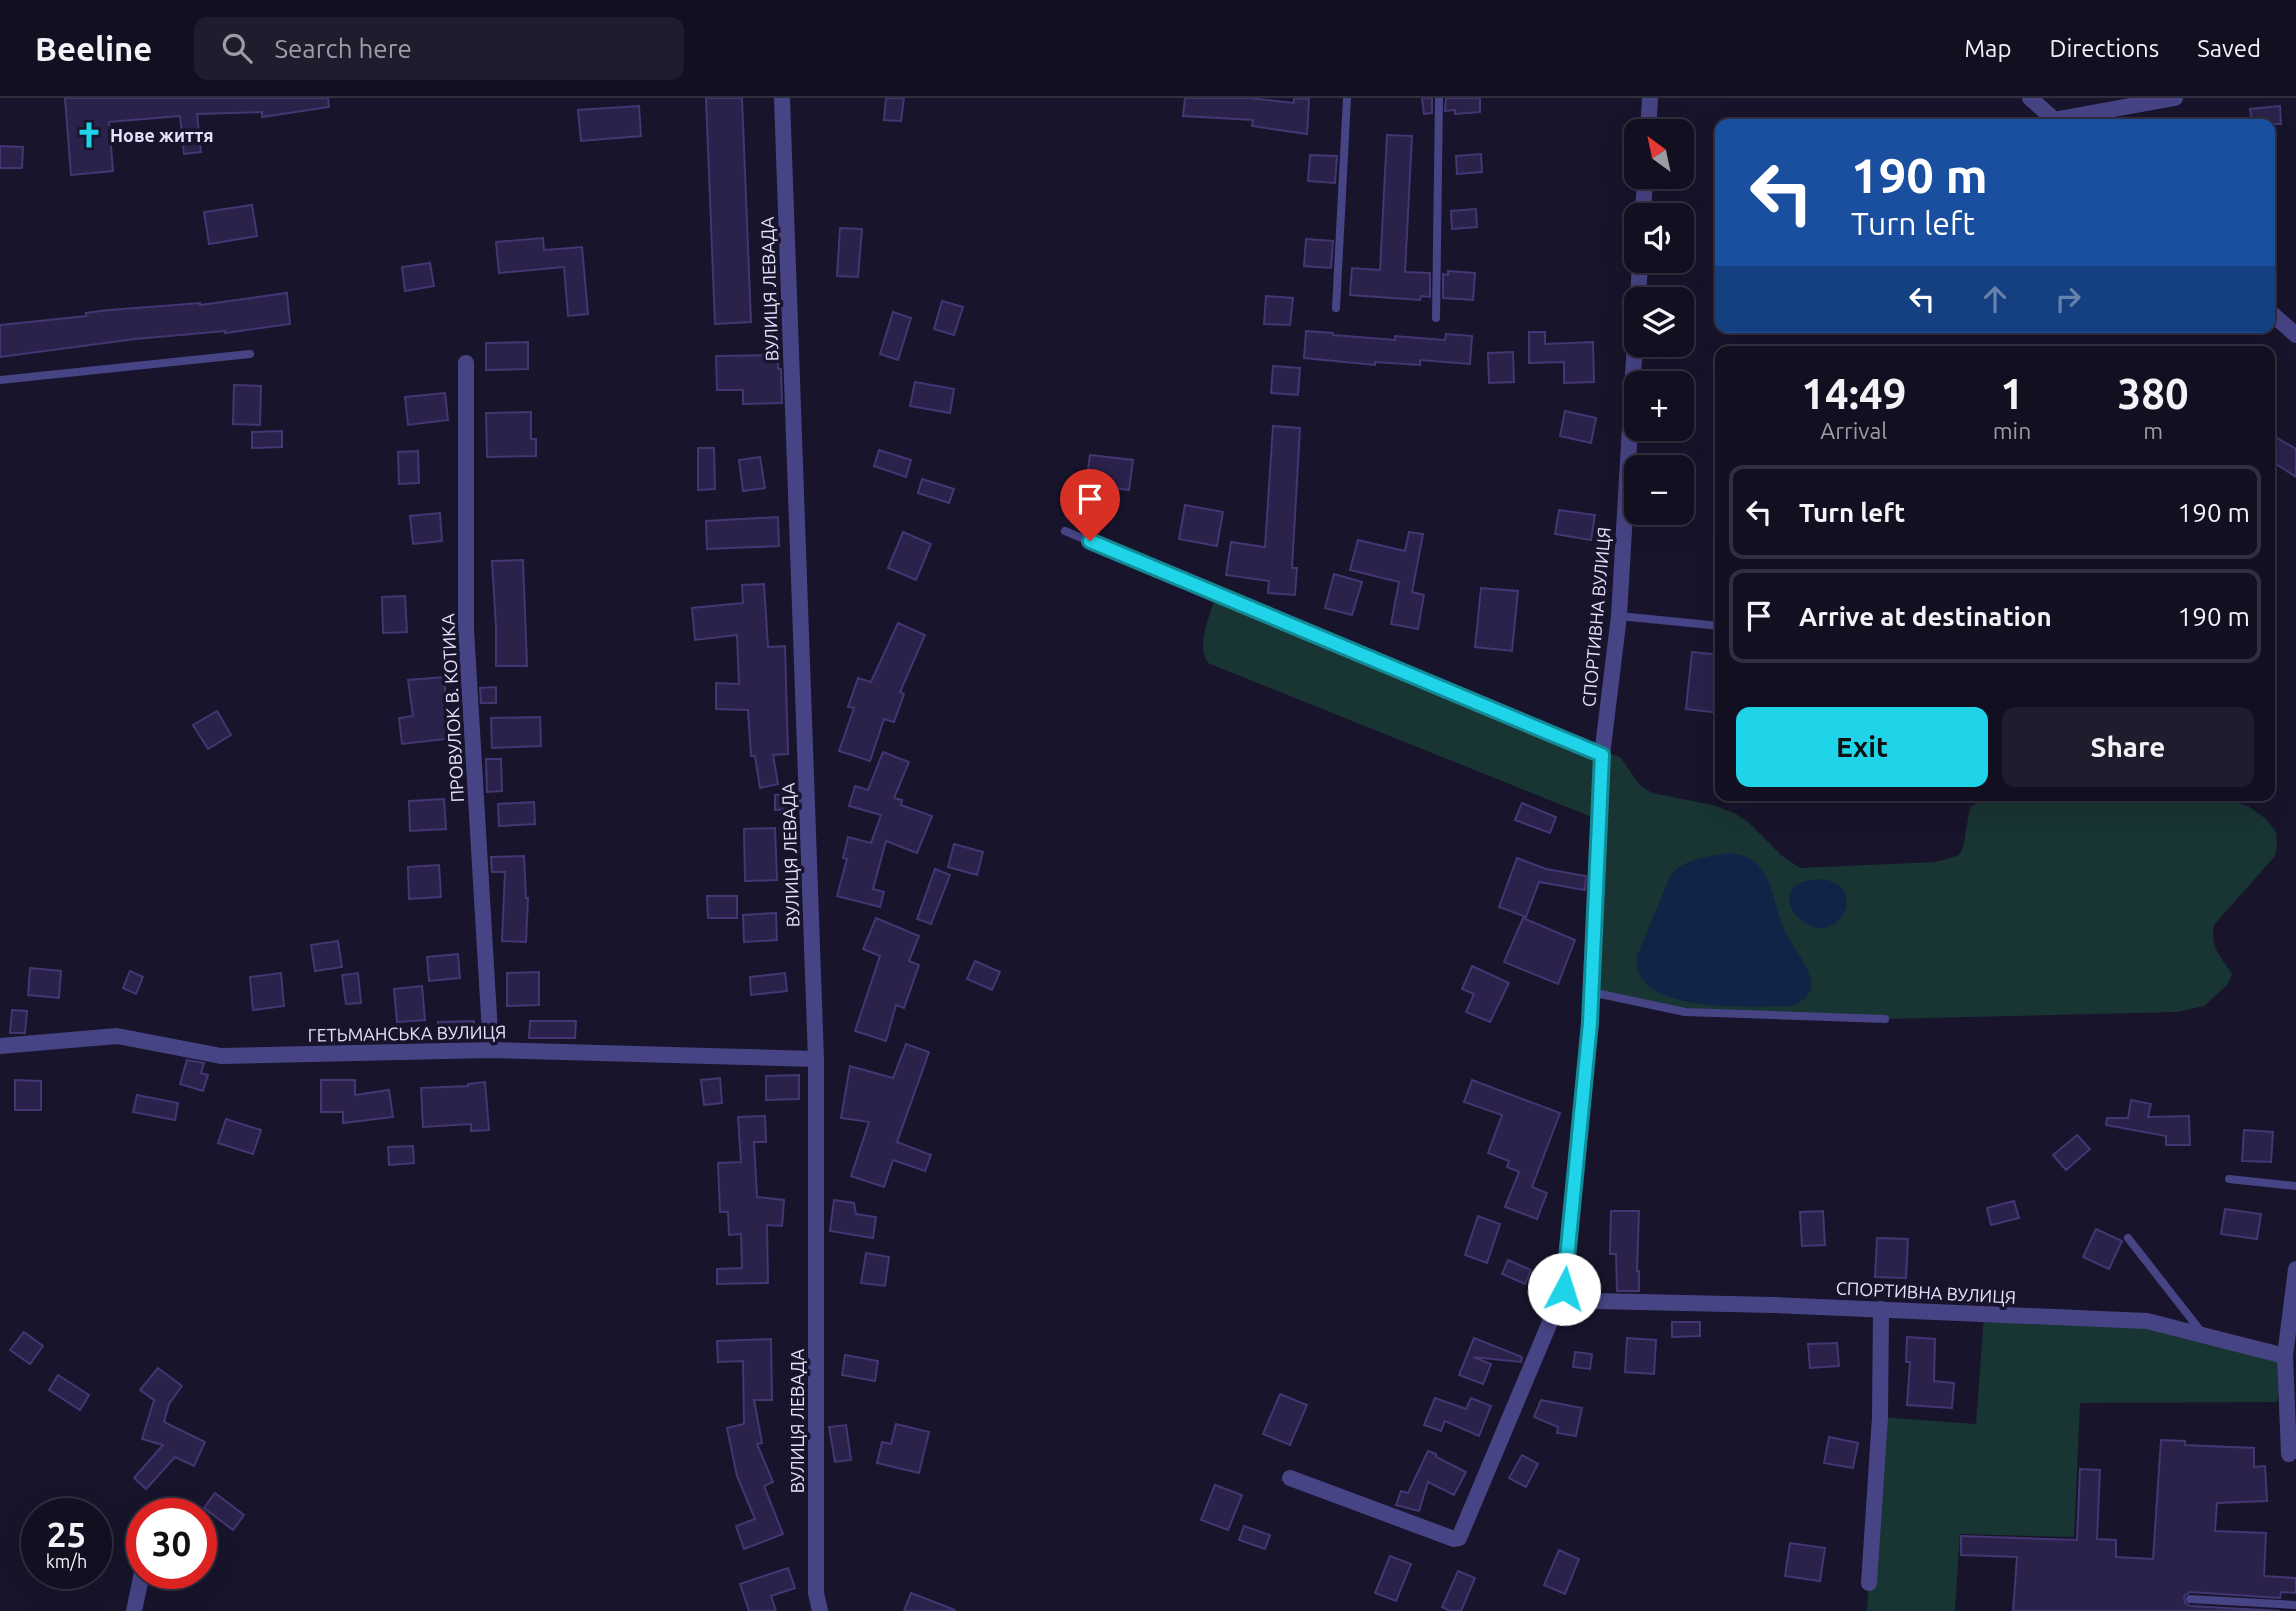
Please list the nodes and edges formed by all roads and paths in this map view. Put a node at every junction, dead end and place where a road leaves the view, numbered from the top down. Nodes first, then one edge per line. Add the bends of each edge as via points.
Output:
1 (782, 98) edge
2 (1347, 98) edge
3 (1439, 98) edge
4 (1650, 98) edge
5 (2030, 98) edge
6 (2175, 98) edge
7 (1649, 119) edge
8 (2053, 119) edge
9 (2071, 119) edge
10 (1336, 308) dead end
11 (2275, 316) edge
12 (1436, 318) dead end
13 (2296, 335) edge
14 (250, 354) dead end
15 (1634, 357) edge
16 (466, 363) dead end
17 (0, 380) edge
18 (1065, 531) dead end
19 (1619, 616) junction
20 (1715, 626) edge
21 (1602, 755) junction
22 (1591, 992) junction
23 (1885, 1019) dead end
24 (0, 1046) edge
25 (491, 1050) junction
26 (817, 1059) junction
27 (2229, 1179) dead end
28 (2296, 1186) edge
29 (2128, 1238) dead end
30 (2296, 1269) edge
31 (1564, 1289) junction
32 (1881, 1309) junction
33 (2205, 1336) junction
34 (2285, 1356) junction
35 (2289, 1454) dead end
36 (1290, 1478) dead end
37 (1869, 1583) dead end
38 (139, 1589) edge
39 (2190, 1599) dead end
40 (2296, 1605) edge
41 (134, 1611) edge
42 (820, 1611) edge

1 - 26 street, ВУЛИЦЯ ЛЕВАДА
2 - 10 lane
3 - 12 lane
4 - 7 street
5 - 8 street
6 - 9 street
11 - 13 street
14 - 17 lane
15 - 19 street, СПОРТИВНА ВУЛИЦЯ
16 - 25 street, ПРОВУЛОК В. КОТИКА via 467,630
18 - 21 lane
19 - 20 lane
19 - 21 street, СПОРТИВНА ВУЛИЦЯ
21 - 22 street, СПОРТИВНА ВУЛИЦЯ
22 - 23 lane via 1685,1012
22 - 31 street, СПОРТИВНА ВУЛИЦЯ
24 - 25 street, ГЕТЬМАНСЬКА ВУЛИЦЯ via 117,1036 221,1056
25 - 26 street, ГЕТЬМАНСЬКА ВУЛИЦЯ
26 - 42 street, ВУЛИЦЯ ЛЕВАДА via 816,1593
27 - 28 lane
29 - 33 lane
30 - 34 street
31 - 32 street, СПОРТИВНА ВУЛИЦЯ via 1595,1301
31 - 36 street, СПОРТИВНА ВУЛИЦЯ via 1459,1538
32 - 33 street, СПОРТИВНА ВУЛИЦЯ via 2147,1321
32 - 37 street via 1880,1417
33 - 34 street, СПОРТИВНА ВУЛИЦЯ
34 - 35 street
38 - 41 street
39 - 40 lane

